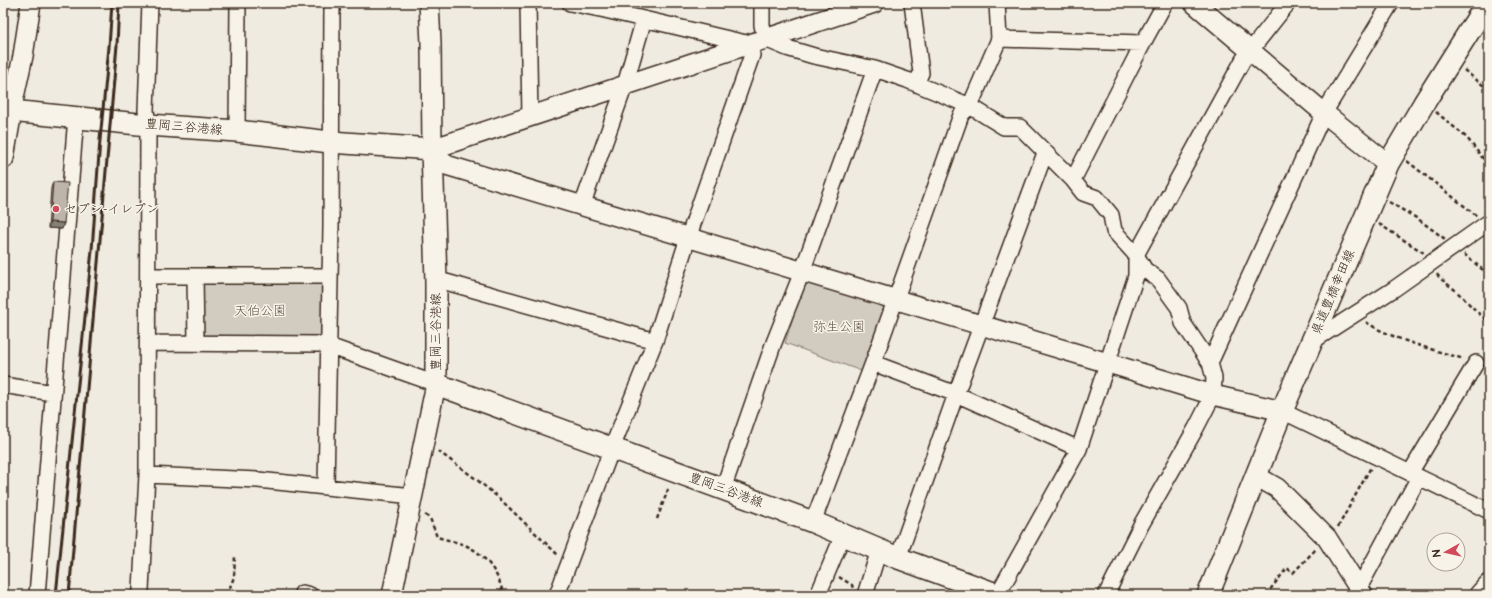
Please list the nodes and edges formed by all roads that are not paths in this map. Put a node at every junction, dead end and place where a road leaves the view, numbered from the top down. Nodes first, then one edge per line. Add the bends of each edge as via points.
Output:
1 (31, 3) edge
2 (150, 3) edge
3 (238, 3) edge
4 (332, 3) edge
5 (429, 3) edge
6 (528, 3) edge
7 (570, 3) edge
8 (762, 3) edge
9 (874, 3) edge
10 (912, 3) edge
11 (997, 3) edge
12 (1165, 3) edge
13 (1194, 3) edge
14 (1288, 3) edge
15 (1391, 3) edge
16 (1487, 3) edge
17 (605, 6) edge
18 (644, 19) junction
19 (999, 39) junction
20 (757, 42) junction
21 (1143, 43) junction
22 (1251, 51) junction
23 (875, 69) junction
24 (916, 84) junction
25 (625, 85) junction
26 (970, 106) junction
27 (7, 109) edge
28 (1324, 113) junction
29 (76, 117) junction
30 (530, 118) junction
31 (148, 125) junction
32 (237, 131) junction
33 (330, 142) junction
34 (432, 150) junction
35 (1045, 153) junction
36 (3, 158) edge
37 (1392, 158) junction
38 (1073, 180) junction
39 (582, 206) junction
40 (1488, 223) edge
41 (688, 238) junction
42 (1136, 255) junction
43 (802, 272) junction
44 (148, 276) junction
45 (195, 276) junction
46 (330, 276) junction
47 (436, 282) junction
48 (895, 300) junction
49 (982, 326) junction
50 (656, 341) junction
51 (1313, 341) junction
52 (148, 343) junction
53 (196, 343) junction
54 (329, 346) junction
55 (1108, 362) junction
56 (873, 363) junction
57 (1210, 363) junction
58 (1476, 363) road end
59 (436, 384) junction
60 (3, 385) edge
61 (53, 393) junction
62 (956, 394) junction
63 (1213, 395) junction
64 (1282, 411) junction
65 (612, 448) junction
66 (1079, 449) junction
67 (147, 475) junction
68 (1415, 475) junction
69 (1256, 476) junction
70 (326, 487) junction
71 (723, 489) junction
72 (411, 504) junction
73 (1489, 511) edge
74 (813, 522) junction
75 (843, 535) junction
76 (889, 554) junction
77 (1489, 584) edge
78 (1362, 587) edge
79 (866, 591) edge
80 (974, 591) edge
81 (145, 593) edge
82 (37, 595) edge
83 (302, 595) edge
84 (310, 595) edge
85 (392, 595) edge
86 (557, 595) edge
87 (818, 595) edge
88 (999, 595) edge
89 (1106, 595) edge
90 (1208, 595) edge
91 (1376, 595) edge
92 (1479, 595) edge

1 - 27 street via 23,56
2 - 31 street via 146,110
3 - 32 street
4 - 33 street
5 - 34 street
6 - 30 street
7 - 17 street
8 - 20 street via 762,25
9 - 20 street
10 - 24 street via 922,73
11 - 19 street
12 - 21 street
13 - 22 street
14 - 22 street
15 - 28 street
16 - 37 main road, 県道豊橋幸田線
17 - 18 street
18 - 20 street
18 - 25 street
19 - 21 street
19 - 26 street
20 - 23 street
20 - 25 street
20 - 41 street
21 - 38 street
22 - 28 street
22 - 42 street via 1243,60
23 - 24 street
23 - 43 street
24 - 26 street
25 - 30 street
25 - 39 street
26 - 35 street via 1004,127 1020,128
26 - 48 street via 961,115
27 - 29 main road, 豊岡三谷港線
27 - 36 main road
28 - 37 street
28 - 57 street
29 - 31 main road, 豊岡三谷港線
29 - 61 street
30 - 34 street
31 - 32 main road, 豊岡三谷港線
31 - 44 street
32 - 33 main road, 豊岡三谷港線
33 - 34 main road, 豊岡三谷港線
33 - 46 street
34 - 39 street via 446,165
34 - 47 main road, 豊岡三谷港線
35 - 38 street
35 - 49 street
37 - 51 main road, 県道豊橋幸田線
38 - 42 street via 1083,193 1097,198 1111,215 1114,231
39 - 41 street
40 - 51 street via 1394,289
41 - 43 street
41 - 50 street
42 - 55 street via 1136,276
42 - 57 street via 1145,270 1158,279 1171,296 1179,308 1183,323
43 - 48 street
43 - 71 street via 773,345
44 - 45 street
44 - 52 street
45 - 46 street
45 - 53 street
46 - 54 street
47 - 50 street via 446,282
47 - 59 main road, 豊岡三谷港線
48 - 49 street
48 - 56 street
49 - 55 street
49 - 62 street
50 - 65 street
51 - 64 main road, 県道豊橋幸田線
52 - 53 street
52 - 67 street
53 - 54 street
54 - 59 street
54 - 70 street
55 - 63 street
55 - 66 street
56 - 62 street
56 - 74 street
57 - 63 street via 1214,378
58 - 68 street via 1443,416
59 - 65 main road, 豊岡三谷港線
59 - 72 street
60 - 61 street
61 - 82 street
62 - 66 street
62 - 76 street
63 - 64 street
63 - 89 street via 1141,525
64 - 68 street
64 - 69 main road, 県道豊橋幸田線
65 - 71 main road, 豊岡三谷港線
65 - 86 street
66 - 88 street
67 - 70 street via 258,480
67 - 81 street
68 - 73 street
68 - 78 street
69 - 78 street via 1277,488 1327,538
69 - 90 main road, 県道豊橋幸田線
70 - 72 street
71 - 74 main road, 豊岡三谷港線
72 - 85 street
74 - 75 main road, 豊岡三谷港線
75 - 76 main road, 豊岡三谷港線
75 - 87 street
76 - 79 street
76 - 80 main road, 豊岡三谷港線
77 - 92 street
78 - 91 street
80 - 88 main road, 豊岡三谷港線
83 - 84 street

